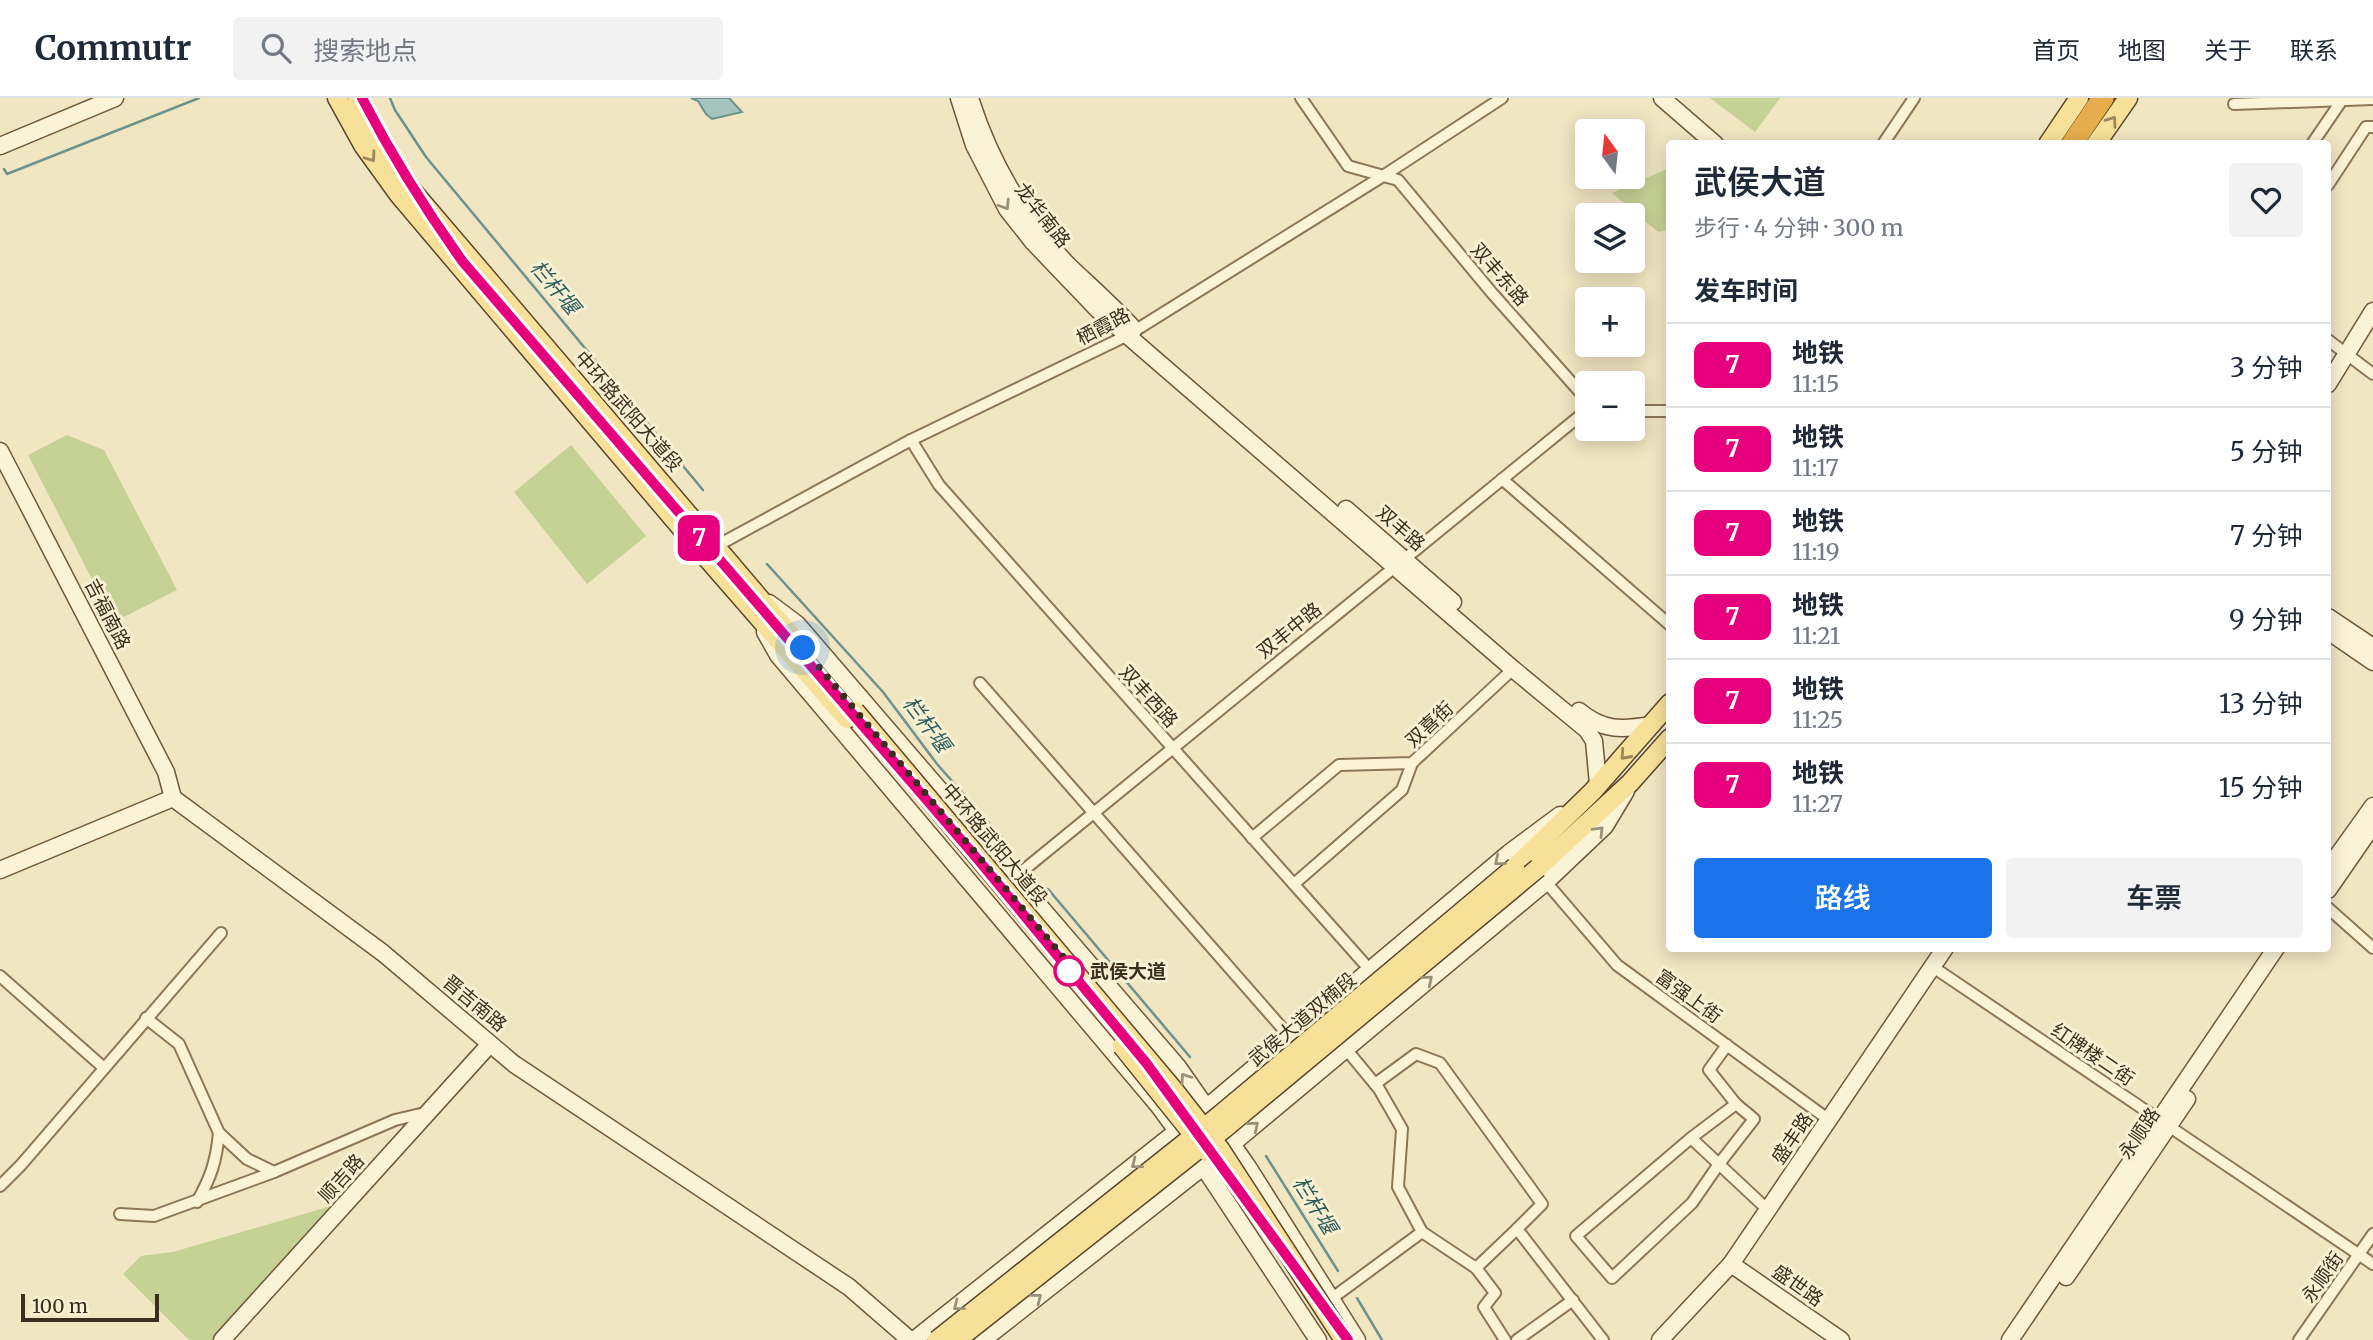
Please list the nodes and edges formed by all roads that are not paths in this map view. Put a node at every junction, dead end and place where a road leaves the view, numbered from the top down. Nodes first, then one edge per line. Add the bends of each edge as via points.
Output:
1 (115, 98) edge
2 (337, 98) edge
3 (356, 98) edge
4 (959, 98) edge
5 (970, 98) edge
6 (1301, 98) edge
7 (1502, 98) edge
8 (1648, 98) edge
9 (1662, 98) edge
10 (1914, 98) edge
11 (2079, 98) edge
12 (2090, 98) edge
13 (2103, 98) edge
14 (2128, 98) edge
15 (2373, 99) edge
16 (2342, 100) junction
17 (2234, 104) dead end
18 (2373, 127) edge
19 (1694, 140) edge
20 (1710, 140) edge
21 (1886, 140) edge
22 (2052, 140) edge
23 (2062, 140) edge
24 (2076, 140) edge
25 (2099, 140) edge
26 (2315, 140) edge
27 (0, 146) edge
28 (1383, 176) junction
29 (2331, 180) edge
30 (2373, 311) edge
31 (1132, 333) junction
32 (2331, 342) edge
33 (2346, 355) junction
34 (2373, 374) edge
35 (2331, 379) edge
36 (1575, 386) edge
37 (1645, 411) edge
38 (1666, 411) edge
39 (1575, 420) edge
40 (911, 440) junction
41 (0, 451) edge
42 (1502, 479) junction
43 (710, 550) junction
44 (1400, 562) junction
45 (753, 600) junction
46 (2331, 619) edge
47 (1666, 622) edge
48 (2331, 633) edge
49 (2373, 648) edge
50 (2373, 662) edge
51 (1513, 669) junction
52 (979, 683) dead end
53 (1666, 708) edge
54 (851, 715) junction
55 (1652, 725) junction
56 (1666, 742) edge
57 (1172, 748) junction
58 (1412, 763) junction
59 (1595, 787) junction
60 (173, 798) junction
61 (2373, 806) edge
62 (1093, 813) junction
63 (2373, 825) edge
64 (1252, 838) junction
65 (2331, 865) edge
66 (0, 870) edge
67 (1542, 875) junction
68 (1014, 878) junction
69 (1294, 884) junction
70 (2331, 886) edge
71 (2331, 911) edge
72 (221, 933) dead end
73 (2373, 948) edge
74 (1942, 952) edge
75 (2273, 952) edge
76 (2285, 952) edge
77 (1933, 967) junction
78 (1370, 970) junction
79 (0, 976) edge
80 (146, 1018) junction
81 (1290, 1037) junction
82 (490, 1044) junction
83 (1727, 1045) junction
84 (1346, 1049) junction
85 (104, 1068) junction
86 (1375, 1084) junction
87 (1736, 1104) junction
88 (1206, 1108) junction
89 (429, 1112) junction
90 (1829, 1120) junction
91 (2164, 1123) junction
92 (1177, 1132) junction
93 (219, 1133) junction
94 (1691, 1138) junction
95 (1232, 1144) junction
96 (1718, 1164) junction
97 (1204, 1167) junction
98 (274, 1172) junction
99 (0, 1186) edge
100 (197, 1202) junction
101 (1768, 1210) junction
102 (120, 1214) dead end
103 (1517, 1229) junction
104 (1422, 1232) junction
105 (2373, 1234) edge
106 (2359, 1254) junction
107 (1731, 1264) junction
108 (2373, 1264) edge
109 (1476, 1268) junction
110 (1331, 1299) junction
111 (1573, 1300) junction
112 (222, 1340) edge
113 (912, 1340) edge
114 (937, 1340) edge
115 (957, 1340) edge
116 (983, 1340) edge
117 (1318, 1340) edge
118 (1331, 1340) edge
119 (1344, 1340) edge
120 (1357, 1340) edge
121 (1505, 1340) edge
122 (1517, 1340) edge
123 (1603, 1340) edge
124 (1660, 1340) edge
125 (1841, 1340) edge
126 (2010, 1340) edge
127 (2024, 1340) edge
128 (2299, 1340) edge

1 - 27 main road
2 -> 43 main road, 中环路武阳大道段 via 399,195
3 - 43 main road, 中环路武阳大道段 via 411,189
4 -> 31 main road, 龙华南路 via 974,145 1007,209 1098,310
5 - 31 main road, 龙华南路 via 1003,176 1038,230
6 - 28 street, 双丰东路 via 1348,166
7 - 28 street, 栖霞路
8 - 19 main road
9 - 20 main road
10 - 21 street
11 - 22 main road
12 - 23 highway
13 - 24 highway
25 -> 14 main road
15 - 16 street
16 - 17 street
16 - 26 street
18 - 29 street via 2366,127
28 - 31 street, 栖霞路
28 - 36 street, 双丰东路 via 1398,180
30 - 33 main road
31 - 40 street, 栖霞路
31 - 44 main road, 双丰路
32 - 33 street
33 - 34 street
33 - 35 main road
37 - 38 street
39 - 42 street, 双丰中路
40 - 43 street, 栖霞路
40 - 57 street, 双丰西路 via 939,485
41 - 60 main road, 吉福南路 via 166,772
42 - 44 street, 双丰中路
42 - 47 street
43 - 45 main road, 中环路武阳大道段
44 - 51 main road, 双丰路
44 - 55 main road, 双丰路 via 1593,722 1616,728
44 - 57 street, 双丰中路
45 - 54 main road, 中环路武阳大道段
45 - 68 main road via 797,624
45 - 92 main road via 778,654
46 - 49 main road
48 - 50 main road
51 - 58 street, 双喜街
51 - 59 main road, 双丰路 via 1587,730 1594,741
52 - 62 street
53 - 55 main road, 武侯大道双楠段
54 - 118 main road, 中环路武阳大道段, bridge via 1211,1158
54 - 119 main road, 中环路武阳大道段, bridge via 1174,1090 1220,1149
55 -> 59 main road, 武侯大道双楠段
67 -> 56 main road, 武侯大道双楠段
57 - 62 street, 双丰中路
57 - 64 street, 双丰西路
58 - 64 street, 双喜街 via 1339,765
58 - 69 street via 1402,790
59 -> 78 main road
59 - 114 main road, 武侯大道双楠段, bridge via 1515,867 1212,1122
60 - 66 main road
60 - 82 main road, 晋吉南路 via 383,953
61 - 65 main road
62 - 68 street, 双丰中路
62 - 81 street
63 - 70 main road
64 - 69 street, 双丰西路
67 - 83 street, 富强上街 via 1617,965
84 -> 67 main road
67 - 115 main road, 武侯大道双楠段, bridge
88 -> 68 main road via 1178,1067
69 - 78 street, 双丰西路
71 - 73 street
72 - 80 street
74 - 77 main road, 盛丰路
75 - 91 main road
76 - 91 main road, 永顺路
77 - 90 main road, 盛丰路
77 - 91 street, 红牌楼二街
78 - 81 main road
79 - 85 street
80 - 85 street
80 - 93 street via 179,1044
81 - 88 main road
82 - 89 main road, 顺吉路
82 - 113 main road, 晋吉南路 via 849,1287
83 - 87 street via 1709,1070
83 - 90 street, 富强上街
84 - 86 street
95 -> 84 main road
85 - 99 street
86 - 103 street via 1416,1054 1440,1063 1542,1204
86 - 104 street via 1402,1129 1398,1187
87 - 94 street
87 - 96 street via 1754,1119
88 - 92 main road
88 - 95 main road
89 - 98 street via 395,1120
89 - 112 main road, 顺吉路
90 - 101 main road, 盛丰路
91 - 106 street, 红牌楼二街
91 - 126 main road
91 - 127 main road, 永顺路
92 - 97 main road
92 -> 113 main road
93 - 98 street via 247,1159
93 - 100 street via 216,1160
94 - 96 street
94 - 96 street via 1576,1236 1612,1278 1692,1203
95 - 97 main road
95 - 110 main road
96 - 101 street
116 -> 97 main road
97 - 117 main road
98 - 100 street
100 - 102 street via 154,1216
101 - 107 main road, 盛丰路
103 - 109 street
103 - 111 street
104 - 109 street
104 - 110 street
105 - 106 street, 永顺街
106 - 108 street, 红牌楼二街
106 - 128 street, 永顺街
107 - 124 main road, 盛丰路
107 - 125 main road, 盛世路
109 - 121 street via 1494,1293 1484,1307
110 - 120 main road
111 - 122 street
111 - 123 street

